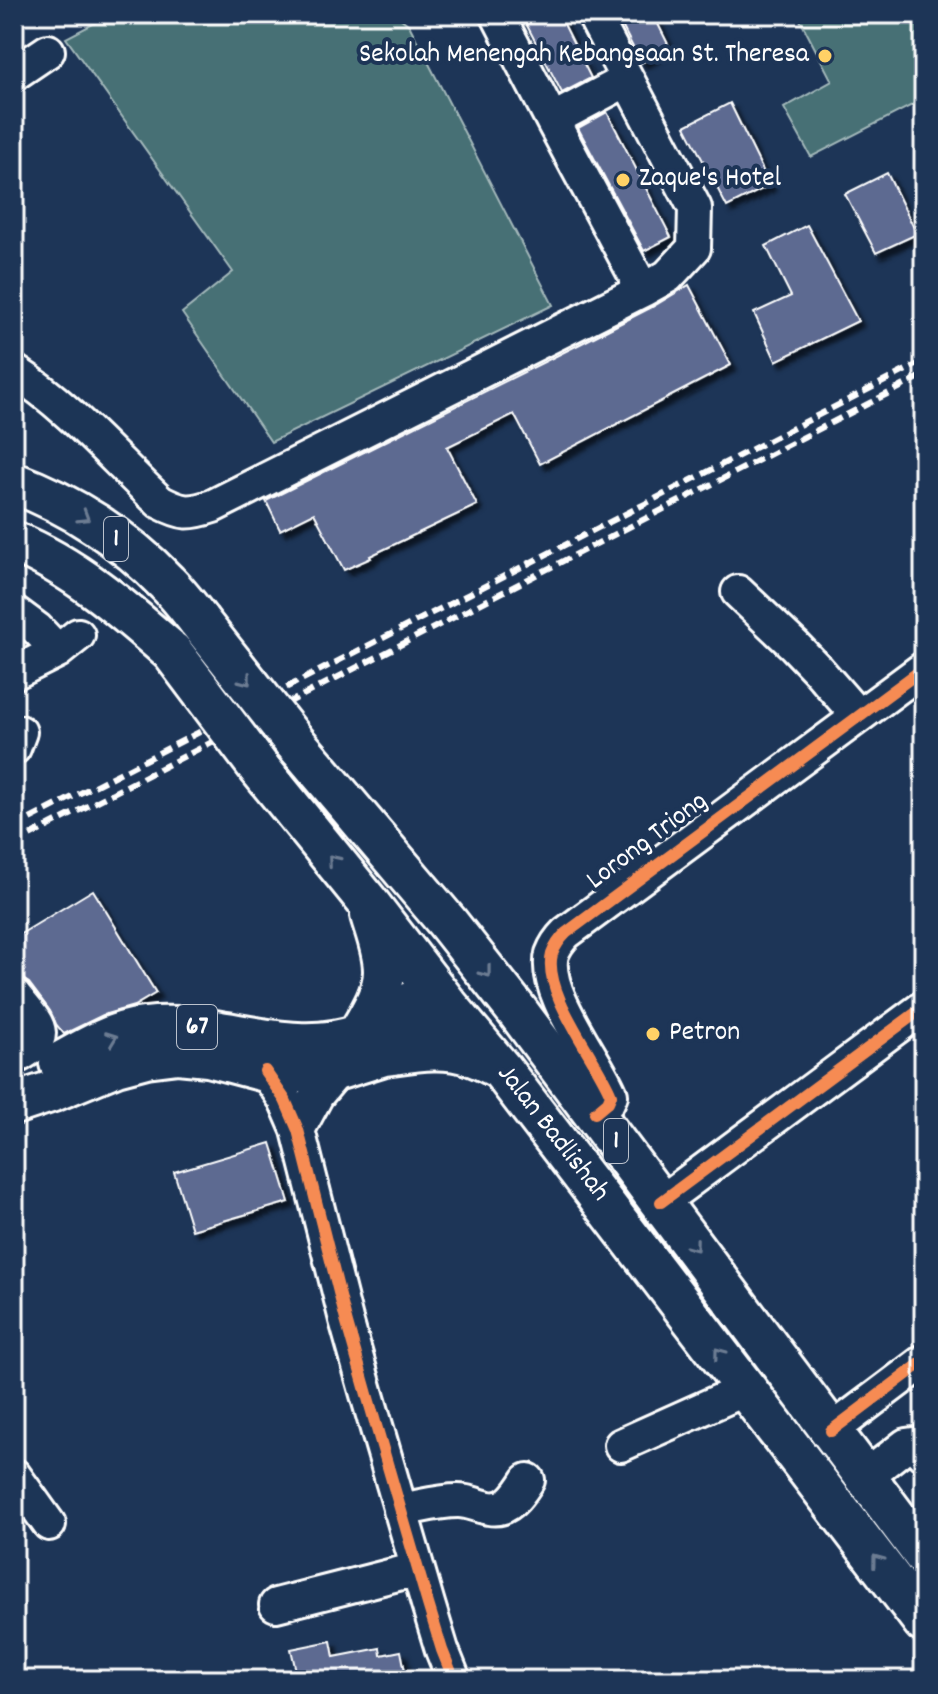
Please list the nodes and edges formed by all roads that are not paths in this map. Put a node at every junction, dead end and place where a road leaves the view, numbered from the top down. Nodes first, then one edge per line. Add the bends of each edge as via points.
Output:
1 (497, 14) edge
2 (593, 14) edge
3 (48, 51) dead end
4 (14, 74) edge
5 (627, 80) junction
6 (552, 120) junction
7 (643, 290) junction
8 (14, 371) edge
9 (14, 483) edge
10 (14, 525) edge
11 (14, 542) edge
12 (50, 559) junction
13 (738, 592) dead end
14 (14, 612) edge
15 (924, 668) edge
16 (14, 673) edge
17 (858, 716) junction
18 (297, 746) junction
19 (367, 901) junction
20 (444, 994) junction
21 (14, 995) edge
22 (924, 1007) edge
23 (370, 1046) junction
24 (25, 1069) edge
25 (339, 1069) junction
26 (501, 1069) junction
27 (265, 1071) junction
28 (14, 1104) edge
29 (595, 1113) junction
30 (298, 1130) junction
31 (631, 1161) junction
32 (661, 1202) junction
33 (924, 1361) edge
34 (746, 1389) junction
35 (831, 1431) junction
36 (621, 1445) dead end
37 (924, 1455) edge
38 (14, 1475) edge
39 (865, 1477) junction
40 (528, 1480) dead end
41 (400, 1510) junction
42 (49, 1524) dead end
43 (924, 1555) edge
44 (417, 1569) junction
45 (276, 1605) dead end
46 (924, 1622) edge
47 (454, 1680) edge

1 - 6 street
2 - 5 street
3 - 4 street
5 - 6 street
5 - 7 street via 695,208 694,248 668,276
6 - 7 street
7 - 8 street via 194,512 160,502 66,410
9 -> 18 main road, Jalan Badlishah / 1, bridge via 65,505 105,531 167,583
10 - 12 main road via 38,541
11 - 12 main road, 1
19 -> 12 main road, Jalan Badlishah / 1, bridge via 172,652 124,610
13 - 17 street
14 - 16 street via 68,643
15 - 17 street, Lorong Triong
17 - 29 street, Lorong Triong via 566,933 553,950 551,974 571,1024 611,1095
18 - 20 main road via 316,795 440,951 448,974
18 -> 29 main road, Jalan Badlishah / 1 via 447,922
19 - 20 main road, Jalan Badlishah / 1
19 - 23 main road via 385,972
20 - 23 main road, 67 via 384,1023
20 - 26 main road, Jalan Badlishah / 1
20 - 31 main road via 466,997 483,1009 589,1136
21 - 24 street via 40,1033
22 - 32 street
24 -> 23 main road, 67 via 141,1028 172,1025 277,1042
23 - 25 main road, 67
23 - 26 main road via 437,1049 471,1055
25 - 27 main road, 67
25 - 30 street
34 -> 26 main road, Jalan Badlishah / 1
27 - 28 main road, 67 via 208,1056 146,1057
27 - 30 street
29 - 31 main road, Jalan Badlishah / 1
30 - 41 street
31 - 32 main road, Jalan Badlishah / 1
32 -> 35 main road, Jalan Badlishah / 1
33 - 35 street
34 - 36 street
46 -> 34 main road, Jalan Badlishah / 1
35 - 39 main road, Jalan Badlishah / 1
37 - 39 street via 913,1444 906,1445
38 - 42 street
39 - 43 main road, Jalan Badlishah / 1
40 - 41 street via 506,1506 491,1509 461,1501
41 - 44 street
44 - 45 street
44 - 47 street

